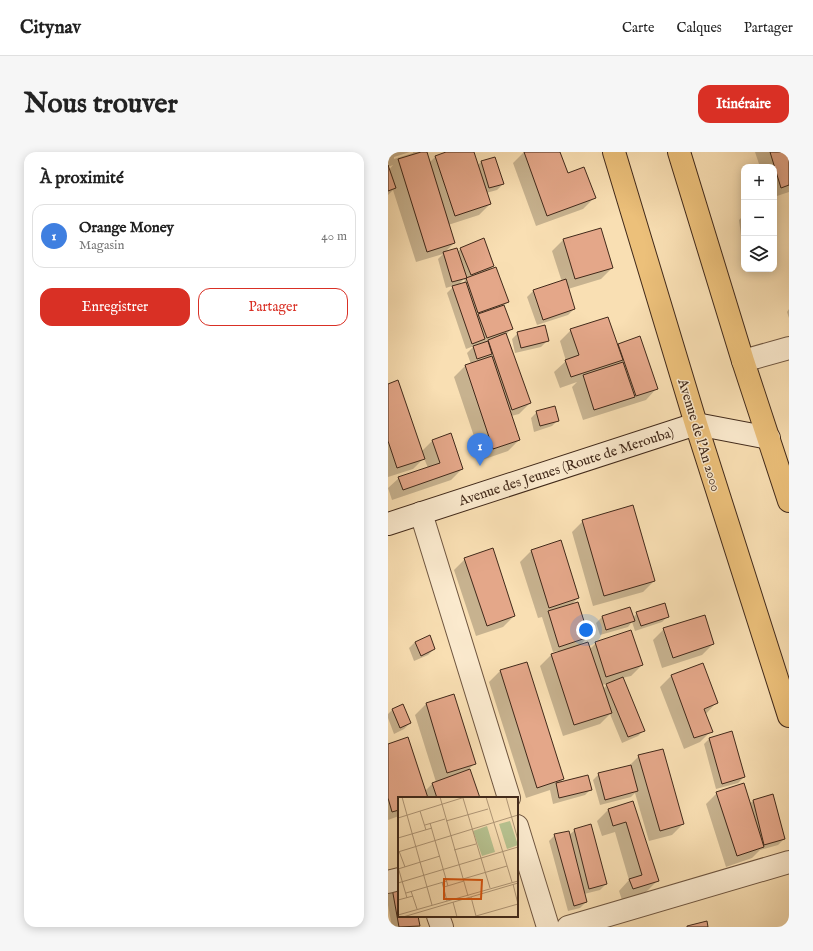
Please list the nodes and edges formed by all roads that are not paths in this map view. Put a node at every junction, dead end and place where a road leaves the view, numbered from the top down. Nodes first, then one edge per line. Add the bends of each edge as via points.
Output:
1 (614, 152) edge
2 (679, 152) edge
3 (789, 348) edge
4 (743, 361) junction
5 (696, 424) junction
6 (769, 438) junction
7 (789, 501) edge
8 (421, 513) junction
9 (388, 524) edge
10 (789, 716) edge
11 (508, 797) edge
12 (519, 837) edge
13 (789, 862) edge
14 (398, 878) edge
15 (388, 882) edge
16 (438, 917) edge
17 (442, 927) edge
18 (548, 927) edge
19 (568, 927) edge

1 - 5 main road, Avenue de l'An 2000
2 - 4 main road
3 - 4 street
4 - 6 main road
5 - 6 street, Avenue des Jeunes (Route de Merouba)
5 - 8 street, Avenue des Jeunes (Route de Merouba)
5 - 10 main road, Avenue de l'An 2000
6 - 7 main road
8 - 9 street, Avenue des Jeunes (Route de Merouba)
8 - 11 street
12 - 18 street
13 - 19 street
14 - 15 street
16 - 17 street

